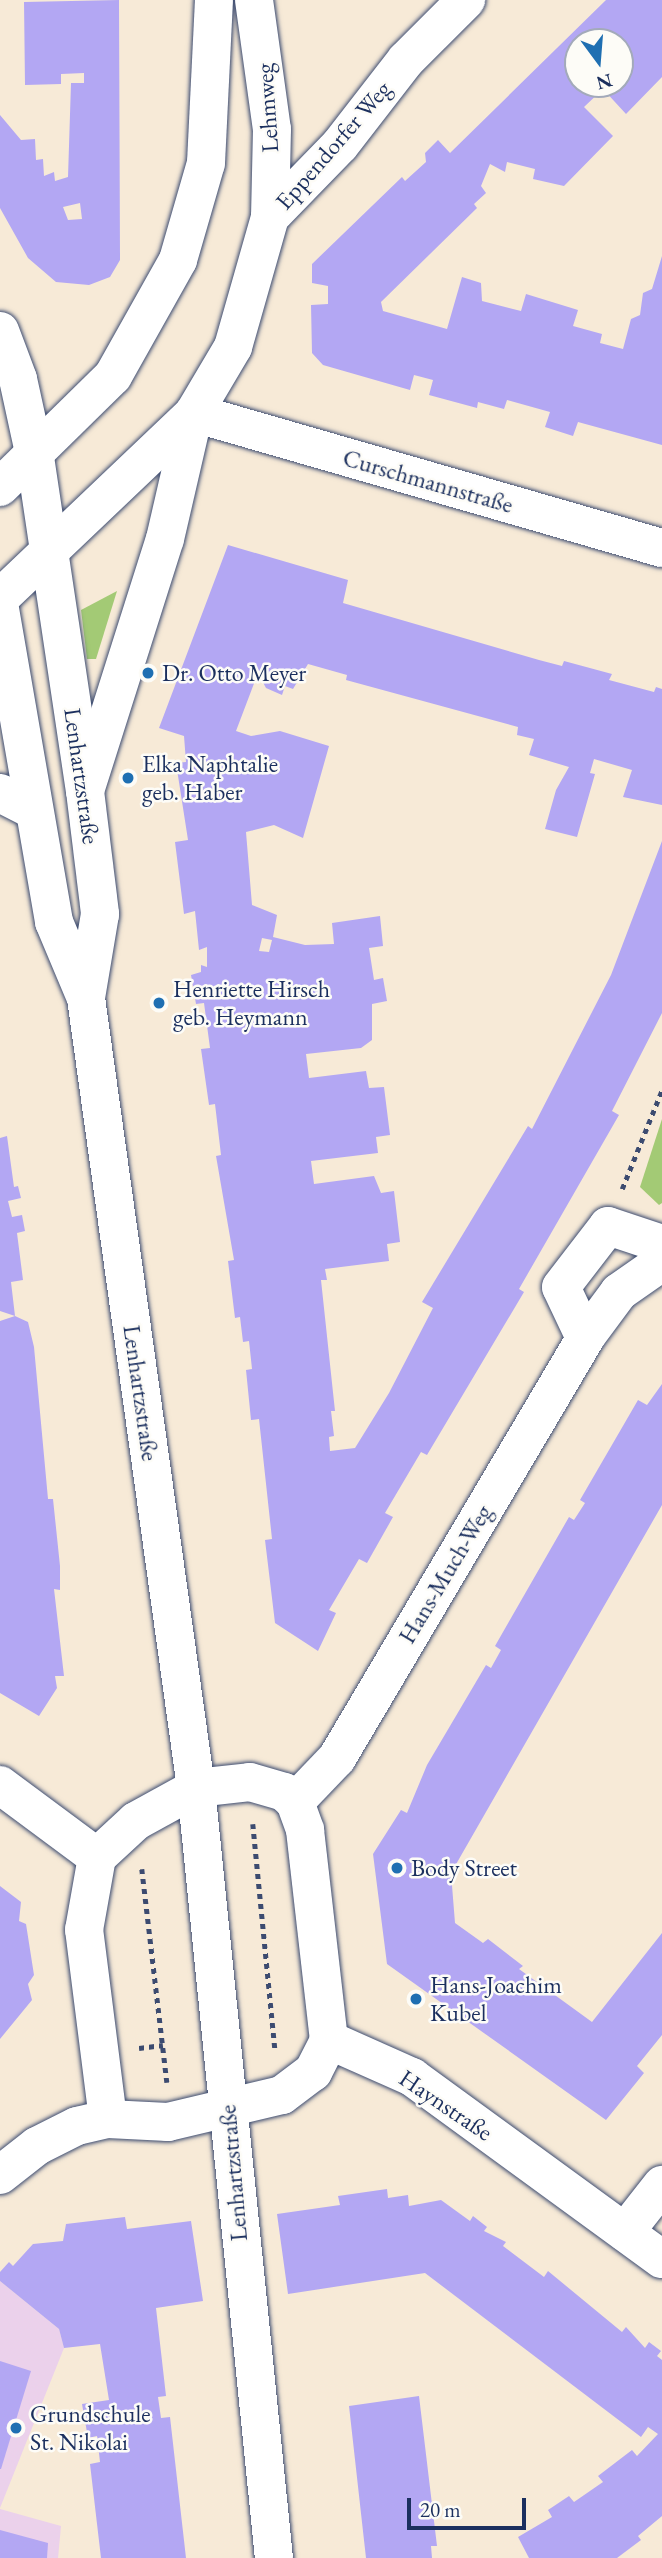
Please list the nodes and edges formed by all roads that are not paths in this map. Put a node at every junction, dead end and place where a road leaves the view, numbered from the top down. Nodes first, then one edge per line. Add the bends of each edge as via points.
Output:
1 (214, 0) edge
2 (254, 0) edge
3 (466, 0) edge
4 (270, 217) junction
5 (0, 331) edge
6 (194, 413) junction
7 (35, 457) junction
8 (0, 487) edge
9 (662, 548) edge
10 (48, 555) junction
11 (0, 598) edge
12 (0, 609) edge
13 (85, 790) junction
14 (0, 793) edge
15 (34, 810) junction
16 (86, 998) junction
17 (662, 1244) edge
18 (662, 1262) edge
19 (585, 1338) junction
20 (0, 1785) edge
21 (195, 1788) junction
22 (295, 1802) junction
23 (97, 1857) junction
24 (329, 2040) junction
25 (227, 2110) junction
26 (108, 2119) junction
27 (0, 2175) edge
28 (662, 2185) edge
29 (625, 2232) junction
30 (662, 2259) edge
31 (274, 2558) edge

1 - 7 street via 206,163 178,260 113,376
2 - 4 street, Lehmweg via 272,129
3 - 4 street, Eppendorfer Weg via 406,60 340,145
4 - 6 street, Eppendorfer Weg via 233,347
5 - 7 street, Lenhartzstraße via 18,379
6 - 9 street, Curschmannstraße
6 - 10 street, Eppendorfer Weg
6 - 13 street via 165,540
7 - 8 street
7 - 10 street, Lenhartzstraße
10 - 11 street, Eppendorfer Weg
10 - 13 street, Lenhartzstraße
12 - 15 street, Lenhartzstraße
13 - 16 street, Lenhartzstraße via 100,914
14 - 15 street
15 - 16 street, Lenhartzstraße via 54,922
16 - 21 street, Lenhartzstraße
17 - 19 street via 608,1226 561,1287
18 - 19 street, Hans-Much-Weg via 619,1292
19 - 22 street, Hans-Much-Weg via 337,1758
20 - 23 street
21 - 22 street via 250,1782 284,1792
21 - 23 street via 136,1821
21 - 25 street, Lenhartzstraße
22 - 24 street via 305,1830
23 - 26 street via 83,1930
24 - 25 street via 313,2072 282,2095
24 - 29 street, Haynstraße via 412,2077
25 - 26 street via 168,2122
25 - 31 street, Lenhartzstraße
26 - 27 street via 77,2126 37,2146
28 - 29 street
29 - 30 street, Haynstraße

